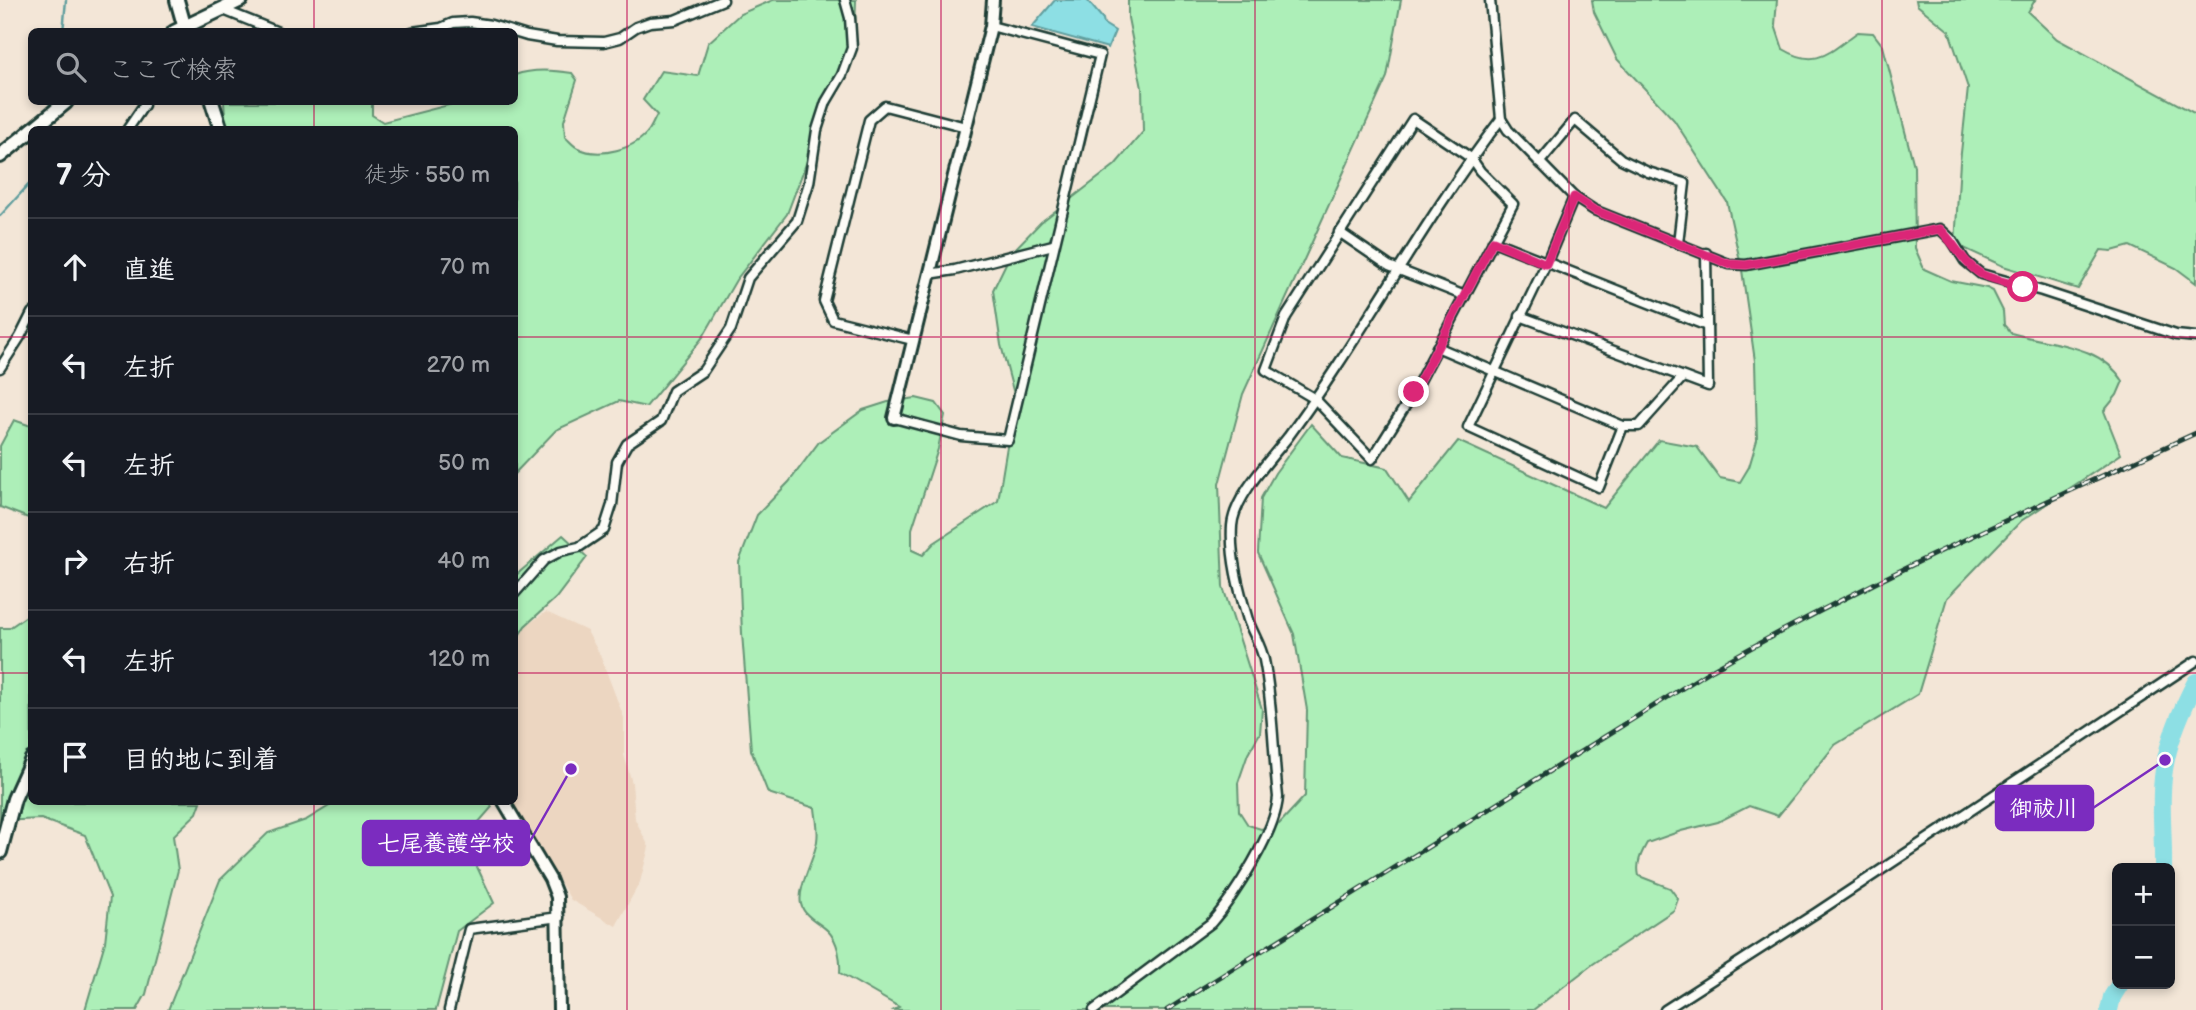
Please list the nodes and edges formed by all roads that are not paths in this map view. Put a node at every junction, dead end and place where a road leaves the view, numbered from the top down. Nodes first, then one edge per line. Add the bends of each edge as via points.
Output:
1 (177, 0) edge
2 (240, 0) edge
3 (723, 0) edge
4 (845, 0) edge
5 (993, 0) edge
6 (1490, 0) edge
7 (221, 9) junction
8 (990, 26) junction
9 (181, 28) edge
10 (185, 28) edge
11 (268, 28) edge
12 (444, 28) edge
13 (501, 28) edge
14 (518, 33) edge
15 (62, 105) edge
16 (144, 105) edge
17 (213, 105) edge
18 (1501, 119) junction
19 (36, 126) edge
20 (130, 126) edge
21 (220, 126) edge
22 (965, 127) junction
23 (28, 133) edge
24 (0, 156) edge
25 (1471, 158) junction
26 (1539, 163) junction
27 (1574, 197) junction
28 (1339, 232) junction
29 (1493, 241) junction
30 (1678, 243) junction
31 (1053, 245) junction
32 (1706, 253) junction
33 (1546, 264) junction
34 (1399, 270) junction
35 (929, 274) junction
36 (1465, 296) junction
37 (1520, 316) junction
38 (28, 321) edge
39 (1707, 326) junction
40 (2196, 337) edge
41 (913, 340) junction
42 (1437, 347) junction
43 (0, 368) edge
44 (1494, 371) junction
45 (1682, 378) junction
46 (1315, 400) junction
47 (894, 418) joint
48 (1623, 426) junction
49 (518, 589) edge
50 (2196, 661) edge
51 (28, 768) edge
52 (506, 805) edge
53 (0, 852) edge
54 (559, 917) junction
55 (449, 1010) edge
56 (559, 1010) edge
57 (1094, 1010) edge
58 (1665, 1010) edge

1 - 9 main road
2 - 7 main road
3 - 14 street via 675,20 650,22 604,42 557,41
4 - 49 street via 852,48 817,130 809,183 797,221 748,278 731,329 703,371 673,391 661,421 627,444 617,462 604,530 579,547 544,560
5 - 8 street
6 - 18 street
7 - 10 main road
7 - 11 street
8 - 22 street
8 - 31 street via 1100,55
12 - 13 street via 470,22
15 - 19 main road
16 - 20 street
17 - 21 main road
18 - 25 street
18 - 26 street
22 - 35 street
22 - 41 street via 886,106 869,120 824,301 833,320
23 - 24 main road
25 - 28 street via 1413,119
25 - 29 street via 1513,204
25 - 34 street
26 - 27 street
26 - 30 street via 1575,120 1621,159 1685,183
27 - 30 street via 1594,210
27 - 33 street
28 - 34 street
28 - 46 street via 1286,317 1266,370
29 - 33 street
29 - 36 street
30 - 32 street
31 - 35 street
31 - 47 street via 1008,440 961,436
32 - 39 street
32 - 40 street via 1729,264 1746,265 1940,229 1981,274 2176,335
33 - 37 street
33 - 39 street
34 - 36 street
34 - 46 street
35 - 41 street
36 - 42 street
37 - 44 street
37 - 45 street
38 - 43 street
39 - 45 street via 1708,386
41 - 47 street
42 - 44 street
42 - 46 street via 1372,459
44 - 48 street
44 - 48 street via 1468,427 1599,486
45 - 48 street via 1639,426
46 - 57 street via 1240,501 1232,523 1237,581 1267,680 1278,808 1223,910
50 - 58 street
51 - 53 main road
52 - 54 street via 550,879
54 - 55 street via 469,929
54 - 56 street

